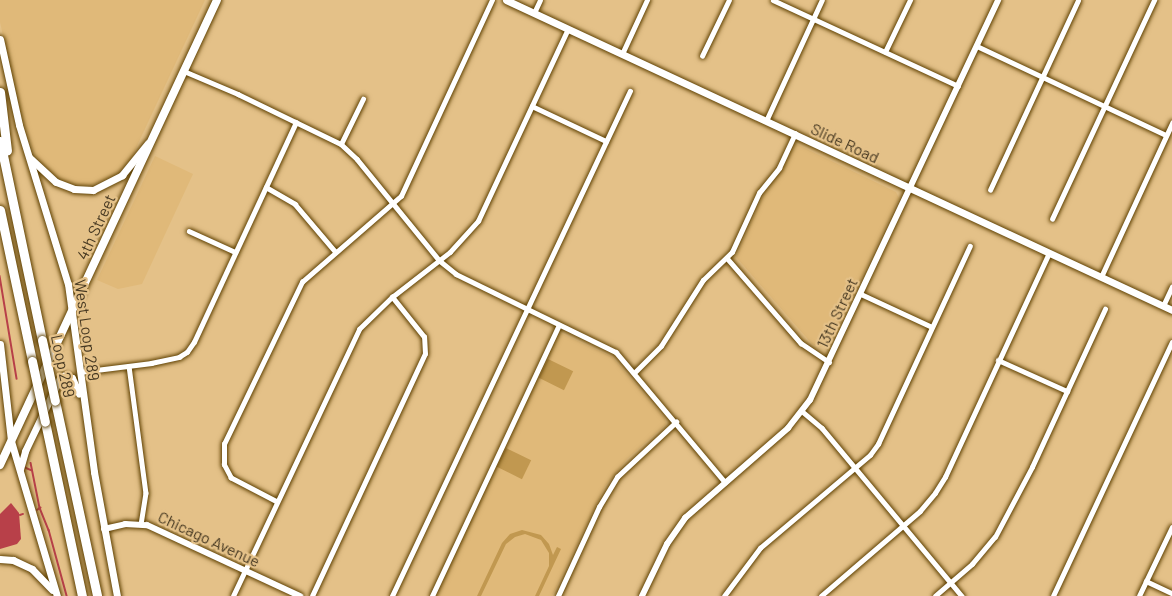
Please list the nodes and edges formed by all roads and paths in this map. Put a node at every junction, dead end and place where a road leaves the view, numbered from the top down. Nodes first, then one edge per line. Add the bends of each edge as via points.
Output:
1 (217, 0) edge
2 (492, 0) edge
3 (506, 0) edge
4 (540, 0) edge
5 (647, 0) edge
6 (729, 0) edge
7 (773, 0) edge
8 (822, 0) edge
9 (910, 0) edge
10 (999, 0) edge
11 (1078, 0) edge
12 (1154, 0) edge
13 (534, 13) junction
14 (813, 19) junction
15 (568, 29) junction
16 (0, 39) edge
17 (977, 46) junction
18 (885, 52) junction
19 (622, 54) junction
20 (702, 56) dead end
21 (184, 71) junction
22 (1042, 78) junction
23 (958, 86) junction
24 (630, 91) dead end
25 (0, 92) edge
26 (363, 99) dead end
27 (532, 106) junction
28 (1105, 106) junction
29 (766, 121) junction
30 (296, 122) junction
31 (1172, 123) edge
32 (795, 134) junction
33 (1167, 135) junction
34 (152, 139) junction
35 (0, 141) edge
36 (606, 141) junction
37 (341, 144) junction
38 (28, 155) junction
39 (266, 187) junction
40 (910, 188) junction
41 (990, 190) dead end
42 (13, 201) junction
43 (394, 203) junction
44 (0, 210) edge
45 (1052, 219) dead end
46 (189, 231) dead end
47 (970, 246) dead end
48 (335, 251) junction
49 (235, 252) junction
50 (1049, 253) junction
51 (728, 258) junction
52 (439, 260) junction
53 (1101, 277) junction
54 (1172, 287) edge
55 (861, 294) junction
56 (393, 297) junction
57 (1163, 306) junction
58 (525, 309) junction
59 (1105, 309) dead end
60 (1172, 310) edge
61 (71, 312) junction
62 (559, 324) junction
63 (932, 327) junction
64 (1172, 342) edge
65 (0, 344) edge
66 (998, 360) junction
67 (829, 362) junction
68 (129, 366) junction
69 (80, 372) junction
70 (634, 373) junction
71 (1066, 391) junction
72 (803, 412) junction
73 (676, 422) junction
74 (87, 423) junction
75 (218, 435) dead end
76 (226, 439) junction
77 (11, 441) junction
78 (140, 444) junction
79 (133, 445) dead end
80 (0, 465) edge
81 (856, 469) junction
82 (20, 476) junction
83 (725, 482) junction
84 (277, 502) junction
85 (141, 524) junction
86 (903, 526) junction
87 (1172, 526) edge
88 (104, 529) junction
89 (0, 559) edge
90 (245, 570) junction
91 (1146, 581) junction
92 (951, 583) junction
93 (1172, 593) edge
94 (56, 596) edge
95 (82, 596) edge
96 (97, 596) edge
97 (117, 596) edge
98 (233, 596) edge
99 (300, 596) edge
100 (312, 596) edge
101 (392, 596) edge
102 (432, 596) edge
103 (558, 596) edge
104 (642, 596) edge
105 (724, 596) edge
106 (821, 596) edge
107 (935, 596) edge
108 (962, 596) edge
109 (1053, 596) edge
110 (1139, 596) edge

1 - 21 main road, 4th Street
2 - 43 street via 401,196
3 - 13 main road, Slide Road
4 - 13 street
5 - 19 street
6 - 20 street
7 - 14 street
8 - 14 street
9 - 18 street
10 - 17 street, 13th Street
11 - 22 street
12 - 28 street
13 - 15 main road, Slide Road
14 - 18 street
14 - 29 street
15 - 19 main road, Slide Road
15 - 27 street
16 - 38 main road, West Loop 289
17 - 22 street
17 - 23 street, 13th Street
18 - 23 street
19 - 29 main road, Slide Road
21 - 30 street
21 - 34 main road, 4th Street
22 - 28 street
22 - 41 street
23 - 40 street, 13th Street
24 - 36 street
25 - 42 highway
26 - 37 street
27 - 36 street
27 - 52 street via 478,221
28 - 33 street
28 - 45 street
29 - 32 main road, Slide Road
30 - 37 street
30 - 39 street
31 - 33 street
32 - 40 main road, Slide Road
32 - 51 street via 778,168 759,193
33 - 53 street
34 - 38 main road via 123,175 93,190 74,189 56,182
34 - 61 main road, 4th Street
35 - 42 highway, Loop 289
36 - 58 street
37 - 43 street
38 - 61 main road, West Loop 289 via 65,275
39 - 48 street via 295,204
39 - 49 street
40 - 50 main road, Slide Road
40 - 55 street, 13th Street
42 - 96 highway, Loop 289, bridge
43 - 48 street
43 - 52 street
44 - 95 highway, Loop 289, bridge
46 - 49 street
47 - 63 street
48 - 76 street via 296,291
49 - 68 street via 187,352 171,359
50 - 53 main road, Slide Road
50 - 66 street
51 - 67 street via 801,343
51 - 70 street via 703,280 661,346
52 - 56 street
52 - 58 street via 470,283
53 - 57 main road, Slide Road
54 - 57 street
55 - 63 street
55 - 67 street, 13th Street
56 - 84 street via 367,319 350,344
56 - 100 street via 424,337 425,354
57 - 60 main road, Slide Road
58 - 62 street
58 - 101 street
59 - 71 street
61 - 69 main road, West Loop 289
61 - 77 main road, 4th Street
62 - 70 street via 616,352
62 - 102 street
63 - 81 street via 878,444
64 - 109 street
65 - 77 main road
66 - 71 street
66 - 86 street via 945,477 920,511
67 - 72 street, 13th Street
68 - 69 street
68 - 78 street
69 - 74 main road, West Loop 289
70 - 73 street
71 - 92 street via 995,537
72 - 81 street via 822,428
72 - 83 street, 13th Street
73 - 83 street
73 - 103 street via 617,477
74 - 82 main road via 77,385 72,378 63,376 25,451
74 - 88 main road, West Loop 289
75 - 76 street
76 - 84 street via 223,459 231,478
77 - 80 main road, 4th Street
77 - 82 main road
78 - 79 street
78 - 85 street via 146,493
81 - 86 street
81 - 105 street via 760,549
82 - 94 main road
83 - 104 street, 13th Street via 675,530
84 - 90 street
85 - 88 street, Chicago Avenue
85 - 90 street, Chicago Avenue
86 - 92 street
86 - 106 street
87 - 91 street
88 - 97 main road, West Loop 289
89 - 94 main road via 32,569
90 - 98 street
90 - 99 street, Chicago Avenue
91 - 93 street
91 - 110 street
92 - 107 street
92 - 108 street

